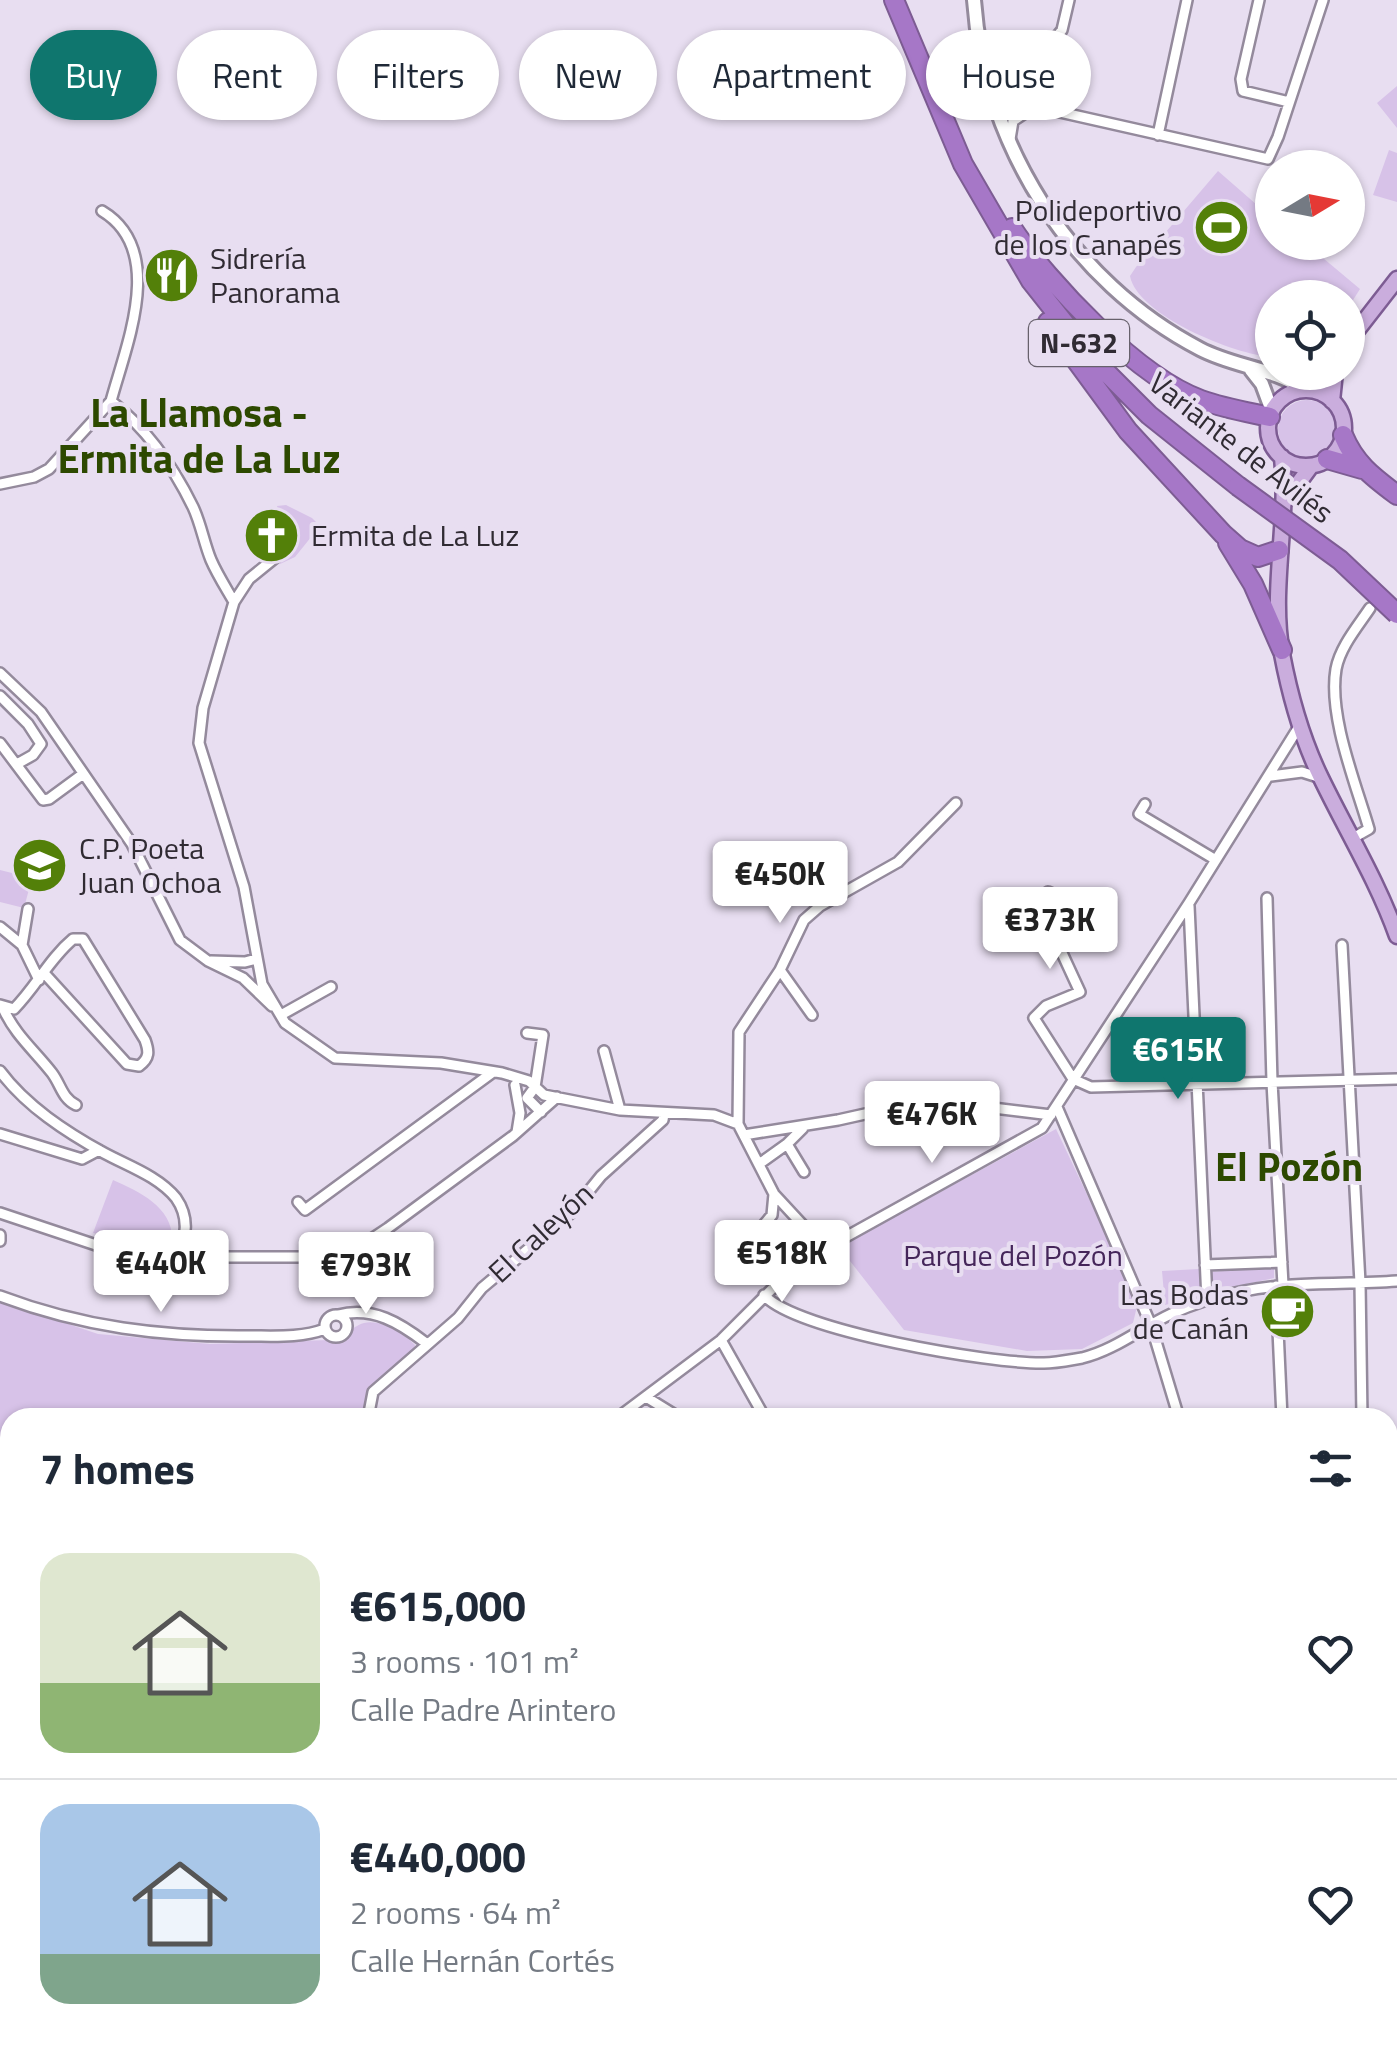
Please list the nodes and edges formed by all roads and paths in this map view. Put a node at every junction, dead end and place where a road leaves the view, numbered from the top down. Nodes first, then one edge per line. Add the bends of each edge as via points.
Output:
1 (897, 0) edge
2 (974, 0) edge
3 (1188, 0) edge
4 (1260, 0) edge
5 (1322, 0) edge
6 (1067, 3) edge
7 (976, 30) edge
8 (1062, 30) edge
9 (1289, 102) junction
10 (1004, 120) edge
11 (1015, 120) edge
12 (1090, 120) edge
13 (1158, 136) junction
14 (1010, 147) junction
15 (1271, 150) edge
16 (1255, 155) edge
17 (962, 164) junction
18 (102, 211) dead end
19 (1397, 279) edge
20 (1365, 320) edge
21 (1251, 370) junction
22 (1255, 371) edge
23 (1305, 390) joint
24 (1333, 390) edge
25 (111, 401) junction
26 (1332, 401) junction
27 (1271, 414) junction
28 (1343, 436) junction
29 (1282, 457) junction
30 (1319, 462) junction
31 (1362, 469) junction
32 (0, 484) edge
33 (1397, 496) edge
34 (1286, 500) junction
35 (1223, 534) junction
36 (1279, 550) junction
37 (276, 557) dead end
38 (234, 602) junction
39 (1370, 608) dead end
40 (1397, 614) edge
41 (1282, 650) junction
42 (0, 673) edge
43 (0, 696) edge
44 (1300, 725) junction
45 (0, 742) edge
46 (18, 764) junction
47 (83, 774) junction
48 (1268, 778) junction
49 (1321, 778) junction
50 (956, 803) dead end
51 (1145, 804) dead end
52 (1352, 838) junction
53 (1216, 860) junction
54 (1267, 898) dead end
55 (1068, 901) dead end
56 (1189, 903) junction
57 (28, 909) dead end
58 (1394, 918) edge
59 (0, 927) edge
60 (1397, 936) edge
61 (22, 945) junction
62 (1342, 946) dead end
63 (208, 960) junction
64 (256, 960) junction
65 (780, 970) junction
66 (42, 977) junction
67 (331, 986) dead end
68 (2, 1007) edge
69 (282, 1015) junction
70 (812, 1015) dead end
71 (527, 1033) dead end
72 (536, 1043) dead end
73 (604, 1051) dead end
74 (0, 1071) edge
75 (497, 1072) junction
76 (1397, 1079) edge
77 (1073, 1080) junction
78 (1348, 1080) junction
79 (1272, 1082) junction
80 (532, 1084) junction
81 (1196, 1084) junction
82 (515, 1086) junction
83 (556, 1097) junction
84 (527, 1098) junction
85 (76, 1105) dead end
86 (620, 1110) junction
87 (1054, 1111) junction
88 (541, 1112) junction
89 (664, 1114) junction
90 (738, 1124) junction
91 (804, 1126) junction
92 (517, 1132) junction
93 (0, 1134) edge
94 (744, 1135) junction
95 (787, 1144) junction
96 (99, 1150) junction
97 (759, 1164) junction
98 (804, 1172) dead end
99 (774, 1194) junction
100 (302, 1206) dead end
101 (0, 1212) edge
102 (186, 1235) junction
103 (824, 1248) junction
104 (178, 1257) junction
105 (201, 1257) junction
106 (1282, 1262) junction
107 (796, 1264) junction
108 (1205, 1265) junction
109 (1397, 1280) edge
110 (1360, 1283) junction
111 (1280, 1285) junction
112 (764, 1295) junction
113 (0, 1296) edge
114 (1207, 1300) junction
115 (338, 1314) junction
116 (364, 1314) junction
117 (348, 1322) junction
118 (1152, 1325) junction
119 (326, 1329) junction
120 (722, 1340) junction
121 (426, 1343) junction
122 (646, 1396) junction
123 (370, 1408) edge
124 (630, 1408) edge
125 (665, 1408) edge
126 (760, 1408) edge
127 (1175, 1408) edge
128 (1282, 1408) edge
129 (1362, 1408) edge

1 - 17 highway, Variante de Avilés / N-632
1 - 27 highway via 982,181 1059,286 1163,381 1201,400
2 - 7 main road
3 - 13 street
4 - 9 street via 1243,91
5 - 9 street
6 - 8 street
9 - 15 street
10 - 14 main road
11 - 14 street
12 - 13 street
13 - 16 street
14 - 21 main road via 1053,220 1102,278 1154,322
17 - 35 highway via 1014,275 1128,431
17 - 40 highway, Variante de Avilés / N-632, bridge via 1031,281 1082,346 1149,415 1340,560
18 - 25 street via 126,234 135,256 132,334
19 - 20 main road
21 - 22 main road
21 - 27 main road
23 - 26 main road
23 - 27 main road via 1290,394
24 - 26 main road
25 - 32 street via 49,468
25 - 38 street via 156,444 175,474
26 - 28 main road
27 - 29 main road via 1270,440
28 - 30 main road
28 - 31 highway
29 - 30 main road via 1292,464
29 - 34 main road
30 - 31 highway
30 - 34 main road
31 - 33 highway
34 - 36 main road
35 - 36 highway via 1258,557
35 - 41 highway
36 - 41 main road
37 - 38 street
38 - 64 street via 203,708 200,743 244,887
39 - 52 street via 1336,667 1342,738 1370,829
41 - 44 main road
42 - 47 street via 40,712
43 - 46 street via 41,744
44 - 48 street
44 - 49 main road
45 - 46 street
46 - 47 street via 43,800
47 - 63 street via 132,844 180,940
48 - 49 street via 1302,772
48 - 53 street
49 - 52 main road
50 - 65 street via 898,862 804,920
51 - 53 street via 1139,814
52 - 58 main road
53 - 56 street
54 - 79 street
55 - 77 street via 1048,892 1038,901 1080,992 1034,1018
56 - 77 street
56 - 81 street
57 - 61 street
58 - 60 main road
59 - 61 street
61 - 66 street
62 - 78 street
63 - 64 street
63 - 69 street via 242,978
64 - 69 street
65 - 70 street
65 - 90 street via 739,1032
66 - 66 street via 127,1064 146,1061 145,1040 84,940 65,946
66 - 68 street via 14,1009
67 - 69 street
68 - 85 street
69 - 75 street via 335,1058
71 - 80 street via 543,1035
72 - 80 street
73 - 86 street
74 - 96 street via 12,1088
75 - 80 street
75 - 82 street
75 - 100 street
76 - 78 street
77 - 81 street via 1091,1087
77 - 87 street
78 - 79 street
78 - 110 street
79 - 81 street
79 - 106 street
80 - 83 street
80 - 84 street
81 - 108 street
82 - 84 street
82 - 92 street
83 - 86 street
83 - 88 street
84 - 88 street
86 - 89 street
87 - 91 street via 928,1100
87 - 103 street via 1042,1128
87 - 118 street
88 - 92 street
89 - 90 street via 714,1115
89 - 121 street, El Caleyón via 570,1213
90 - 94 street
91 - 94 street
91 - 95 street
92 - 105 street via 358,1248 325,1257
93 - 96 street via 82,1159
94 - 97 street
95 - 97 street
95 - 98 street
96 - 102 street via 158,1181 178,1200
97 - 99 street
99 - 103 street
99 - 107 street via 772,1215 762,1227
101 - 104 street via 108,1249
102 - 104 street
102 - 105 street
103 - 107 street
104 - 105 street
106 - 108 street
106 - 111 street
107 - 112 street
108 - 114 street
109 - 110 street
110 - 111 street
110 - 129 street
111 - 114 street
111 - 128 street
112 - 118 street via 820,1324 1005,1361 1046,1364 1085,1357
112 - 120 street
113 - 119 street via 84,1323 154,1334 307,1335
114 - 118 street
115 - 116 street
115 - 117 street
115 - 119 street
116 - 117 street
116 - 121 street via 392,1319
117 - 119 street via 341,1336
118 - 127 street
120 - 122 street
120 - 126 street
121 - 123 street, El Caleyón via 374,1392
122 - 124 street
122 - 125 street

